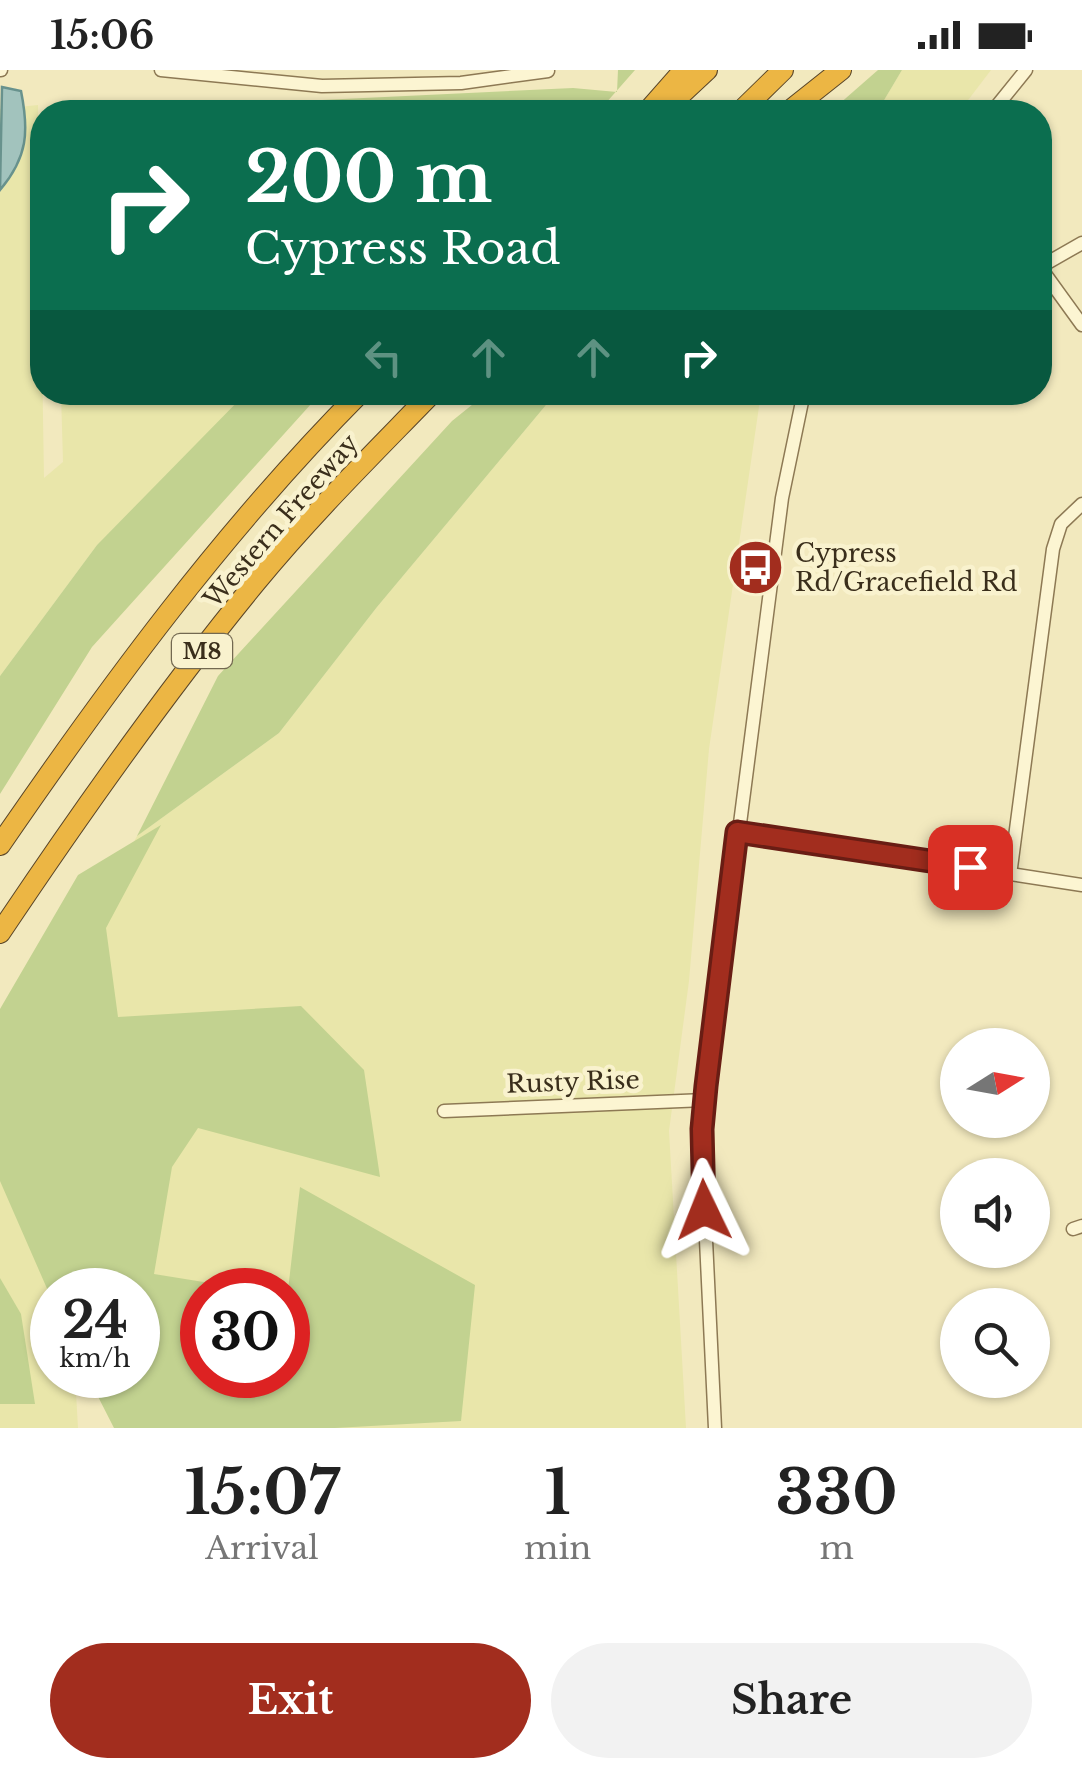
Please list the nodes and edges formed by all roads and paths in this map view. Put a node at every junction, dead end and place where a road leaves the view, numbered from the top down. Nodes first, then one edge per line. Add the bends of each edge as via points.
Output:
1 (160, 70) edge
2 (548, 70) edge
3 (684, 70) edge
4 (707, 70) edge
5 (784, 70) edge
6 (841, 70) edge
7 (1026, 70) edge
8 (658, 100) edge
9 (675, 100) edge
10 (753, 100) edge
11 (803, 100) edge
12 (1002, 100) edge
13 (1082, 243) edge
14 (1052, 260) edge
15 (1052, 284) edge
16 (1082, 326) edge
17 (349, 405) edge
18 (421, 405) edge
19 (801, 405) edge
20 (1082, 504) edge
21 (737, 832) junction
22 (0, 845) edge
23 (1010, 876) junction
24 (1082, 885) edge
25 (0, 933) edge
26 (705, 1100) junction
27 (444, 1110) dead end
28 (714, 1428) edge

1 - 2 street via 322,86 461,83
3 - 8 highway
4 - 9 highway
5 - 10 highway
6 - 11 highway
7 - 12 street
13 - 14 street
15 - 16 street
17 - 22 highway, Western Freeway / M8 via 292,462 147,638
18 - 25 highway, Western Freeway / M8 via 258,579 101,782
19 - 21 street via 782,498
20 - 23 street via 1061,524 1054,542
21 - 23 street
21 - 26 street
23 - 24 street
26 - 27 street, Rusty Rise
26 - 28 street

